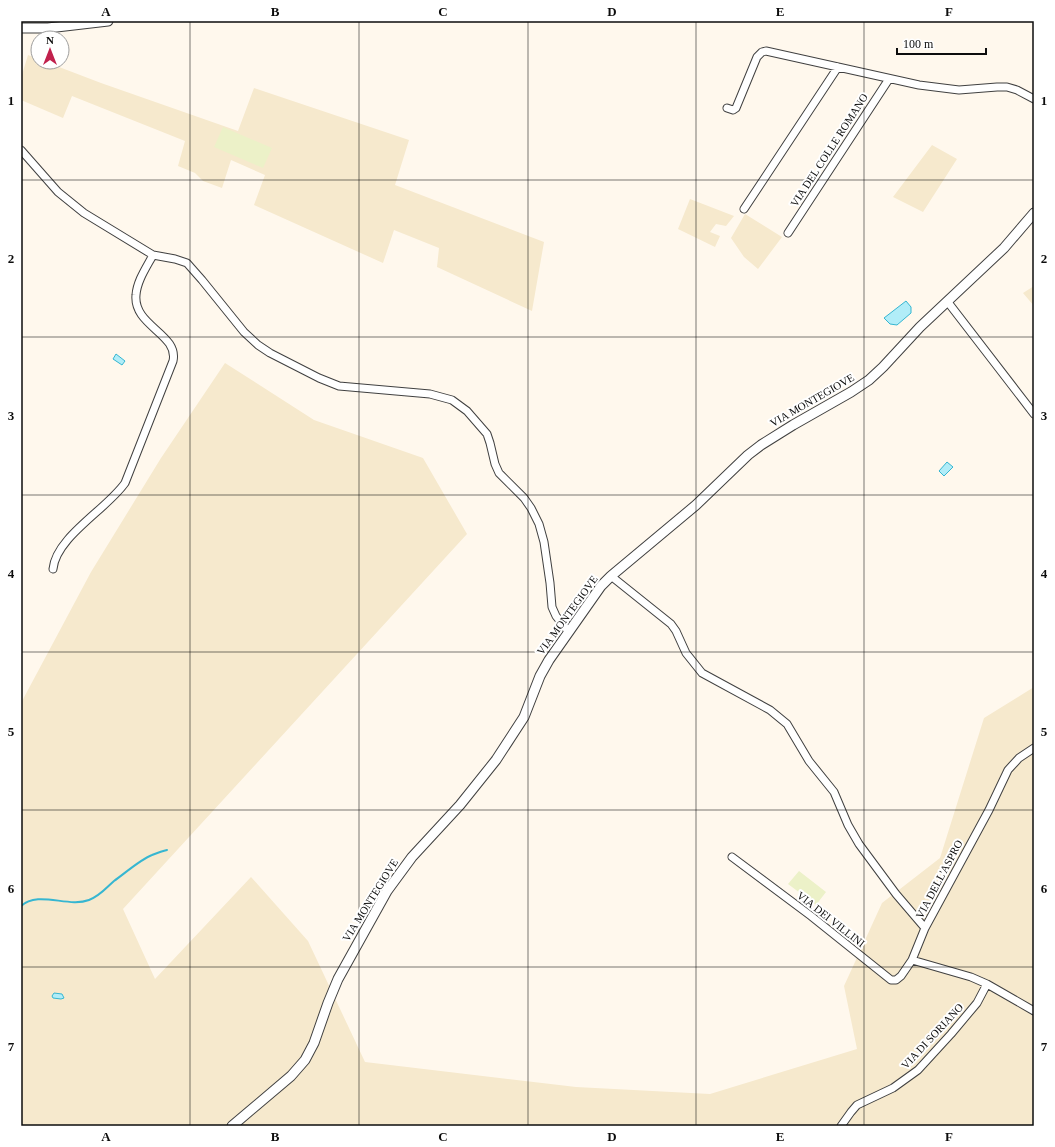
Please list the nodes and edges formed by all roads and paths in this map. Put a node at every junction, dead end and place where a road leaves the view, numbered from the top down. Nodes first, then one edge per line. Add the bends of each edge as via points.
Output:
1 (108, 21) edge
2 (21, 28) edge
3 (838, 67) junction
4 (889, 79) junction
5 (1034, 99) edge
6 (727, 108) dead end
7 (21, 150) edge
8 (744, 209) dead end
9 (1034, 213) edge
10 (788, 233) dead end
11 (152, 255) junction
12 (947, 301) junction
13 (1034, 414) edge
14 (53, 568) dead end
15 (611, 576) junction
16 (568, 631) junction
17 (1034, 748) edge
18 (732, 857) dead end
19 (925, 928) junction
20 (912, 960) junction
21 (987, 984) junction
22 (1034, 1011) edge
23 (232, 1126) edge
24 (841, 1126) edge

1 - 2 street
3 - 4 street
3 - 6 street via 763,51 758,56 737,107 733,110
3 - 8 street
4 - 5 street via 949,89 1007,87
4 - 10 street, VIA DEL COLLE ROMANO
7 - 11 street via 74,206
9 - 12 street, VIA MONTEGIOVE via 1001,251
11 - 14 street via 138,283 136,303 144,320 170,344 174,352 173,361 125,483 66,542
11 - 16 street via 187,263 255,343 319,378 348,388 434,394 456,402 467,411 487,434 499,473 524,498 539,523 544,542 552,607
12 - 13 street
12 - 15 street, VIA MONTEGIOVE via 869,380 761,445 696,505
15 - 16 street, VIA MONTEGIOVE
15 - 19 street via 670,623 687,656 702,673 770,710 787,724 809,761 834,792 859,844
16 - 23 street, VIA MONTEGIOVE via 547,664 524,717 500,754 464,801 412,858 387,892 337,983 305,1060 291,1076
17 - 19 street, VIA DELL'ASPRO via 1010,768
18 - 20 street, VIA DEI VILLINI via 891,980 900,977
19 - 20 street, VIA DELL'ASPRO
20 - 21 street
21 - 22 street
21 - 24 street, VIA DI SORIANO via 976,1004 918,1070 893,1088 860,1103

